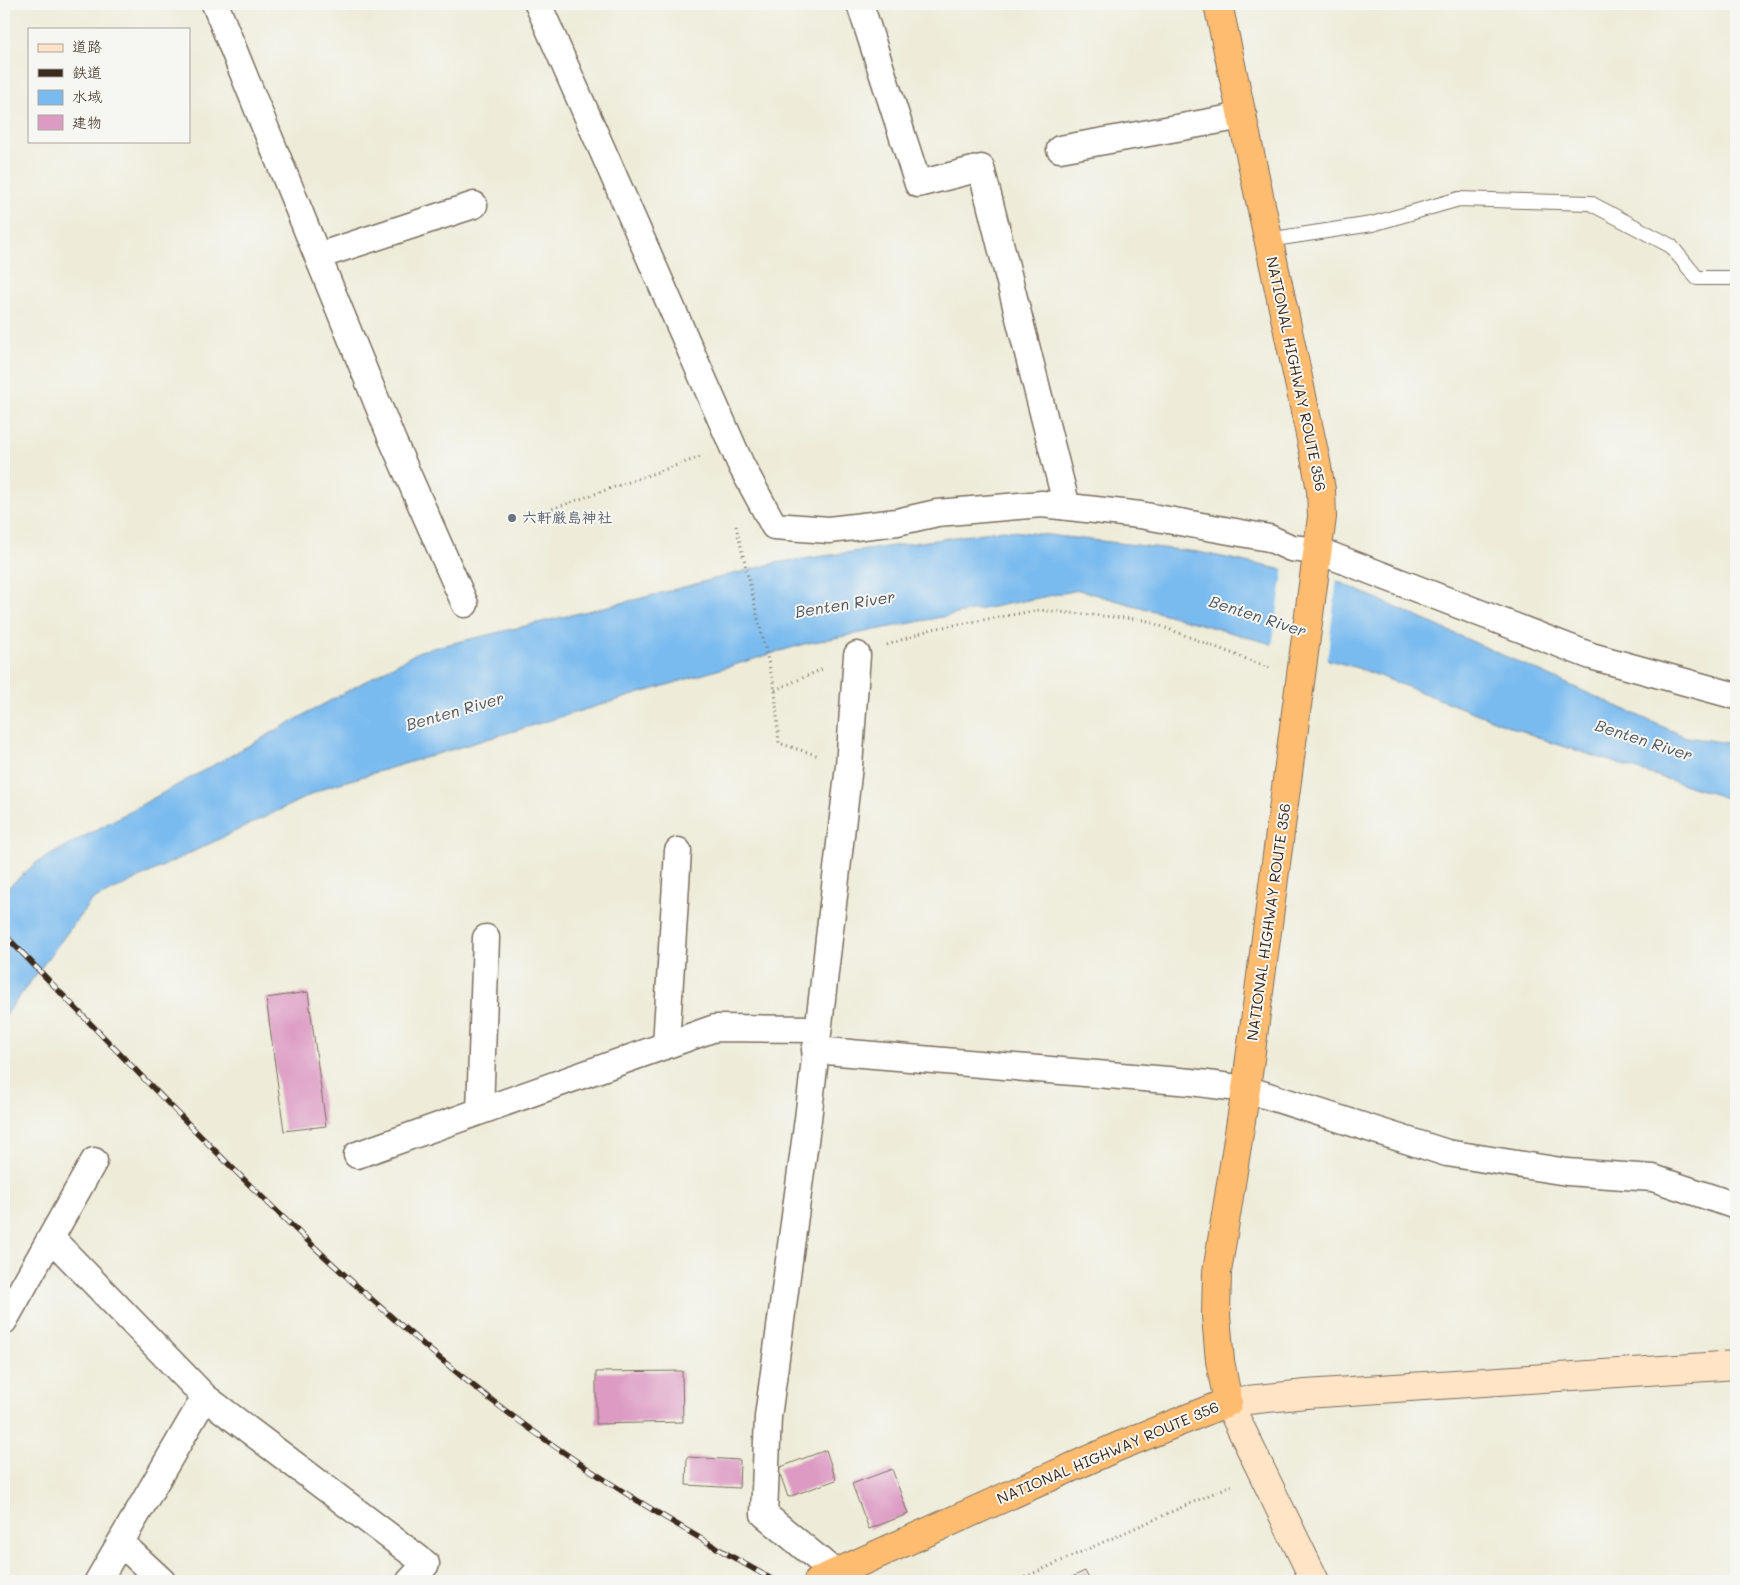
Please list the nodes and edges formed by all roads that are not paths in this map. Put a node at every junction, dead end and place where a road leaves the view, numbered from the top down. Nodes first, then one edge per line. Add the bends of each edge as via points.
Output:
1 (216, 4) edge
2 (538, 4) edge
3 (860, 4) edge
4 (1218, 4) edge
5 (1242, 116) junction
6 (1060, 149) dead end
7 (474, 204) dead end
8 (1268, 240) junction
9 (318, 256) junction
10 (1736, 278) edge
11 (1067, 507) junction
12 (1318, 558) junction
13 (465, 604) dead end
14 (856, 655) road end
15 (1736, 696) edge
16 (678, 850) dead end
17 (486, 938) dead end
18 (816, 1039) junction
19 (666, 1045) junction
20 (1246, 1089) junction
21 (480, 1111) junction
22 (357, 1155) dead end
23 (94, 1161) dead end
24 (1736, 1206) edge
25 (51, 1238) junction
26 (4, 1321) edge
27 (1736, 1365) edge
28 (205, 1397) junction
29 (1228, 1402) junction
30 (121, 1543) junction
31 (826, 1577) edge
32 (98, 1581) edge
33 (162, 1581) edge
34 (410, 1581) edge
35 (1315, 1581) edge

1 - 9 street
2 - 11 street via 732,446 774,526 829,530 897,522 937,513 1042,504
3 - 11 street via 918,184 980,168
4 - 5 highway, NATIONAL HIGHWAY ROUTE 356
5 - 6 street
5 - 8 highway, NATIONAL HIGHWAY ROUTE 356
7 - 9 street
8 - 10 lane via 1372,224 1459,199 1590,203 1671,246 1697,278
8 - 12 highway, NATIONAL HIGHWAY ROUTE 356 via 1322,490
9 - 13 street via 392,439
11 - 12 street via 1140,515 1269,538
12 - 15 street via 1592,656
12 - 20 highway, NATIONAL HIGHWAY ROUTE 356
14 - 18 street via 848,766
16 - 19 street
17 - 21 street
18 - 19 street via 715,1028
18 - 20 street
18 - 31 street via 768,1417 764,1514
19 - 21 street
20 - 24 street via 1447,1153 1567,1172 1652,1178
20 - 29 highway, NATIONAL HIGHWAY ROUTE 356 via 1217,1272 1216,1316
21 - 22 street
23 - 25 street
25 - 26 street
25 - 28 street
27 - 29 street
28 - 30 street
28 - 34 street via 426,1564
29 - 31 highway, NATIONAL HIGHWAY ROUTE 356 via 1117,1447
29 - 35 street
30 - 32 street
30 - 33 street

